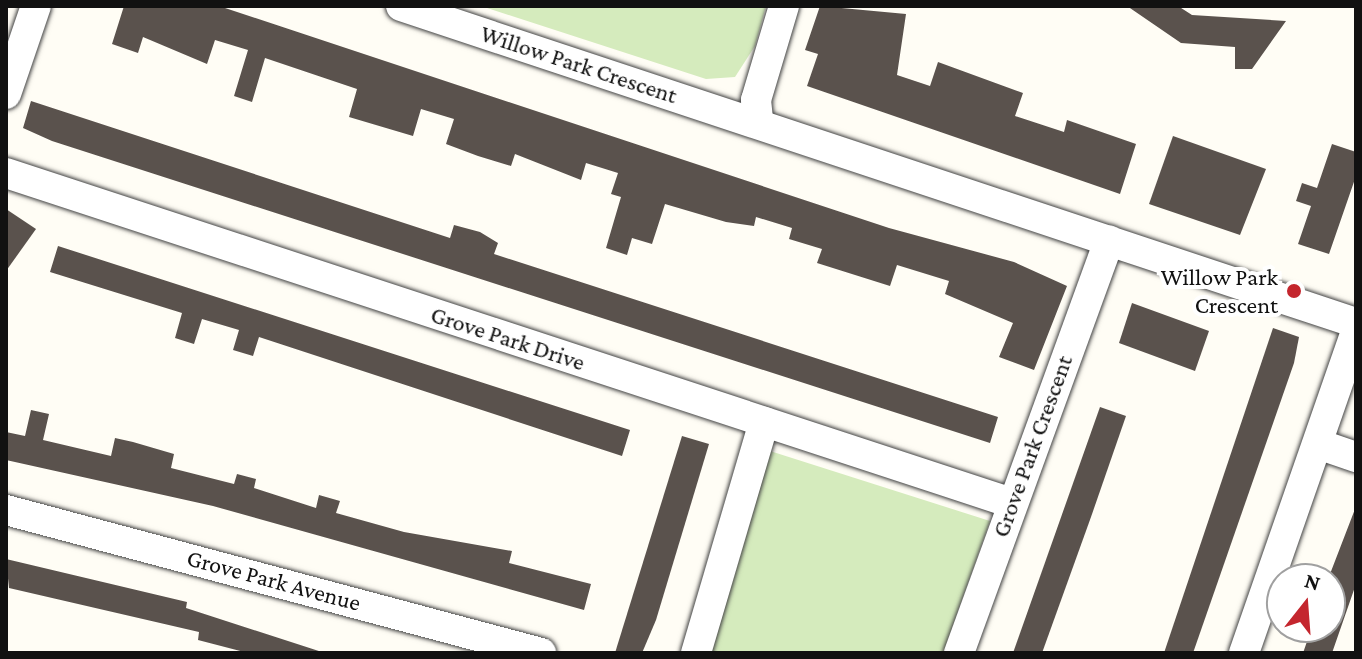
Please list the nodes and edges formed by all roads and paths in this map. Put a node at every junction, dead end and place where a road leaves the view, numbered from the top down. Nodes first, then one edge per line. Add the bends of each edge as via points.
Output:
1 (36, 6) edge
2 (401, 6) edge
3 (784, 6) edge
4 (6, 94) edge
5 (758, 119) junction
6 (6, 173) edge
7 (1109, 240) junction
8 (1356, 323) edge
9 (1356, 332) edge
10 (764, 422) junction
11 (1318, 444) junction
12 (1356, 457) edge
13 (1009, 502) junction
14 (6, 510) edge
15 (541, 653) edge
16 (696, 653) edge
17 (959, 653) edge
18 (1244, 653) edge

1 - 4 street
2 - 5 street, Willow Park Crescent
3 - 5 street via 756,100
5 - 7 street, Willow Park Crescent
6 - 10 street, Grove Park Drive
7 - 8 street, Willow Park Crescent
7 - 13 street, Grove Park Crescent
9 - 11 street
10 - 13 street, Grove Park Drive
10 - 16 street
11 - 12 street
11 - 18 street
13 - 17 street, Grove Park Crescent
14 - 15 street, Grove Park Avenue

